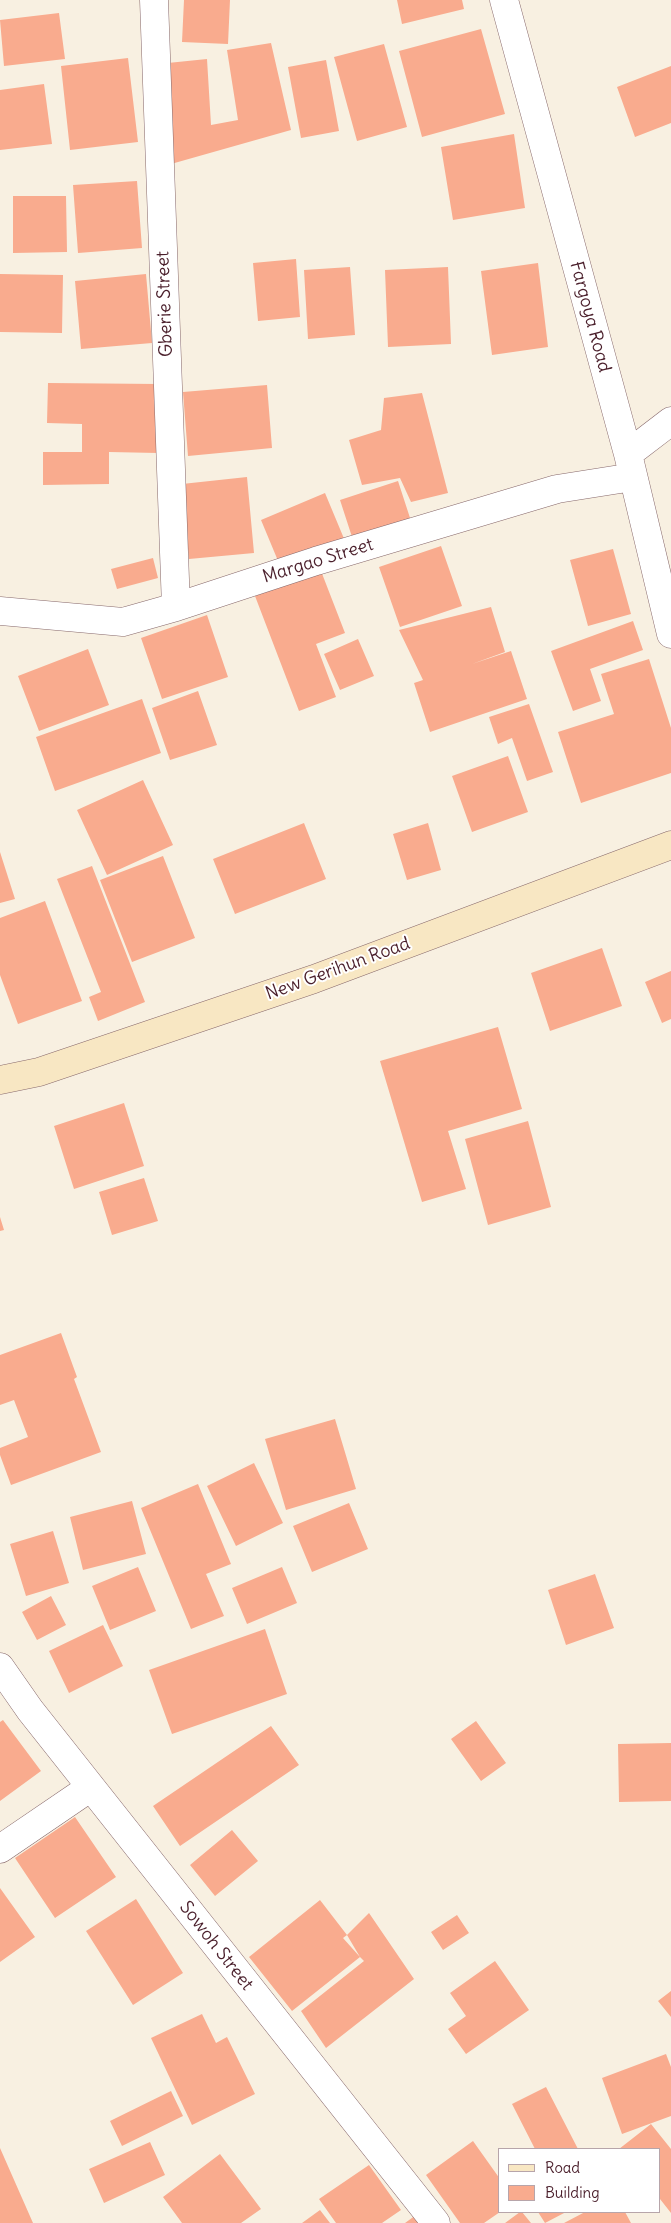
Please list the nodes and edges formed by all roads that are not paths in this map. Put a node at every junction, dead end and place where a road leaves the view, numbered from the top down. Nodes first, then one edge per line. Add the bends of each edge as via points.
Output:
1 (154, 0) edge
2 (504, 0) edge
3 (671, 421) edge
4 (630, 465) junction
5 (176, 607) junction
6 (0, 611) edge
7 (671, 634) edge
8 (671, 844) edge
9 (0, 1080) edge
10 (0, 1667) edge
11 (91, 1787) junction
12 (0, 1849) edge
13 (436, 2223) edge

1 - 5 street, Gberie Street
2 - 4 street, Fargoya Road
3 - 4 street
4 - 5 street, Margao Street via 316,560
4 - 7 street, Fargoya Road
5 - 6 street, Margao Street via 124,622
8 - 9 street, New Gerihun Road via 314,979 39,1072
10 - 11 street, Sowoh Street
11 - 12 street
11 - 13 street, Sowoh Street

